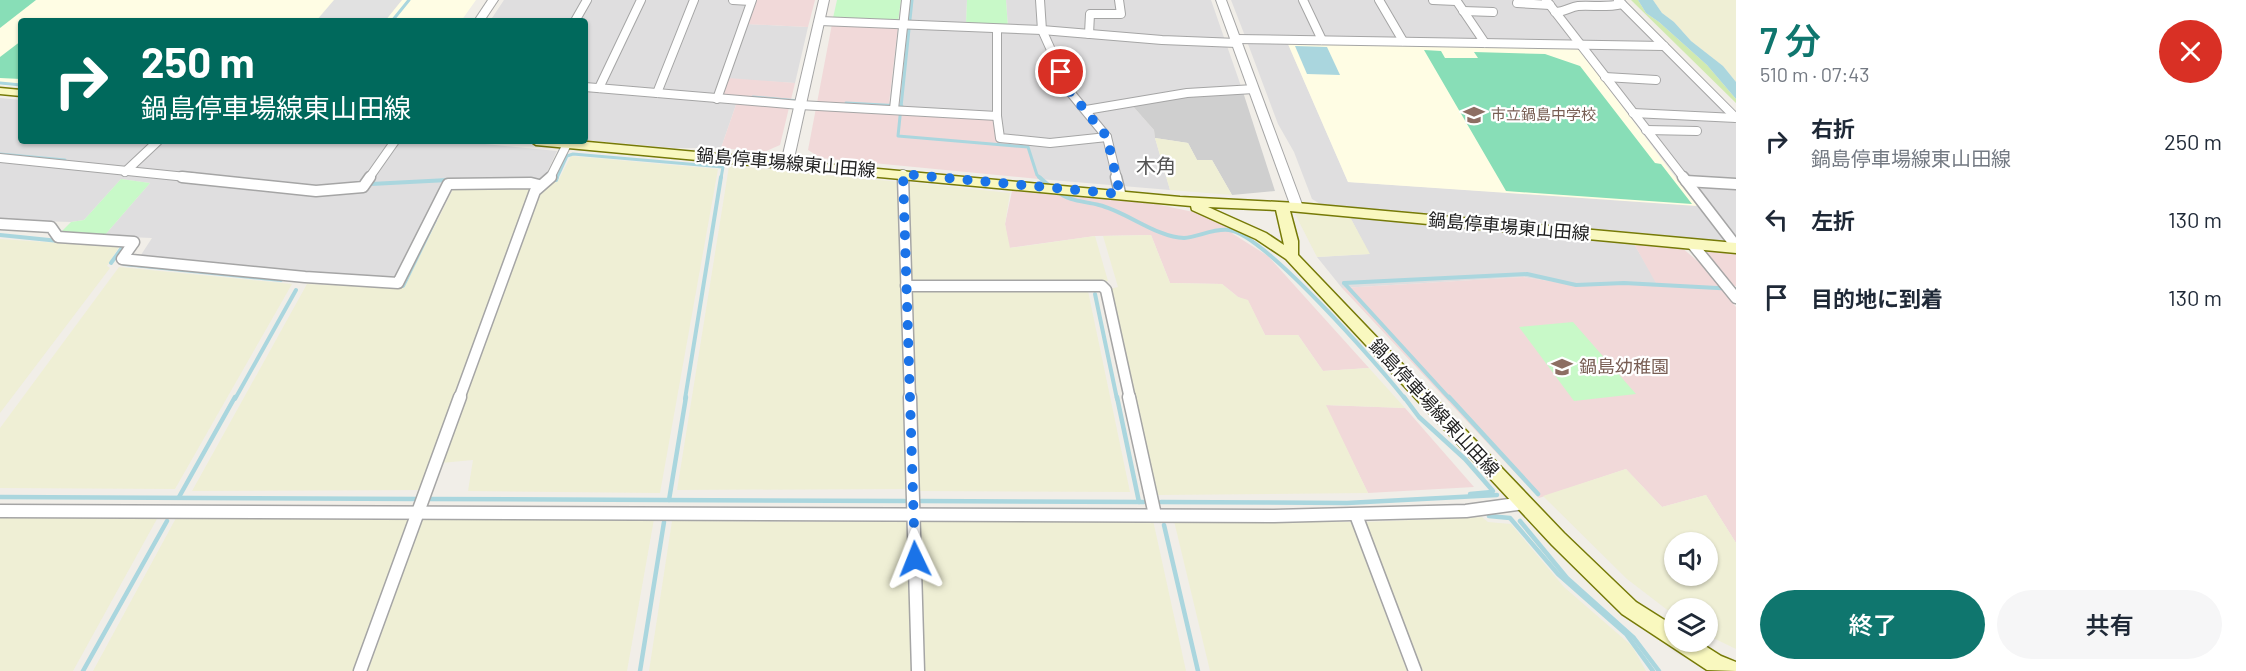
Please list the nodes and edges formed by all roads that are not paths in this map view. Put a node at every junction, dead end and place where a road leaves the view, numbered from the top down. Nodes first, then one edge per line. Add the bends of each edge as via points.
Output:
1 (493, 0) edge
2 (587, 0) edge
3 (641, 0) edge
4 (694, 0) edge
5 (733, 0) edge
6 (824, 0) edge
7 (906, 0) edge
8 (1040, 0) edge
9 (1119, 0) edge
10 (1221, 0) edge
11 (1303, 0) edge
12 (1379, 0) edge
13 (1433, 0) edge
14 (1456, 0) edge
15 (752, 1) edge
16 (1620, 2) edge
17 (1518, 3) dead end
18 (1551, 5) edge
19 (1463, 11) junction
20 (1493, 12) dead end
21 (481, 18) edge
22 (577, 18) edge
23 (820, 21) junction
24 (908, 25) junction
25 (997, 29) junction
26 (1042, 30) junction
27 (1089, 34) junction
28 (1322, 39) junction
29 (1236, 41) junction
30 (1403, 41) junction
31 (1485, 43) junction
32 (1580, 45) junction
33 (1664, 46) junction
34 (1605, 77) junction
35 (1656, 80) dead end
36 (588, 87) edge
37 (599, 88) junction
38 (1254, 89) junction
39 (0, 91) edge
40 (18, 93) edge
41 (657, 93) junction
42 (717, 99) junction
43 (800, 105) junction
44 (899, 110) junction
45 (1086, 110) junction
46 (1633, 113) junction
47 (998, 116) junction
48 (1736, 118) edge
49 (1646, 130) junction
50 (1697, 131) dead end
51 (1107, 137) junction
52 (155, 144) edge
53 (393, 144) edge
54 (567, 144) joint
55 (0, 158) edge
56 (787, 163) junction
57 (125, 172) junction
58 (903, 174) junction
59 (1686, 181) junction
60 (1736, 184) edge
61 (539, 185) junction
62 (1120, 194) junction
63 (1180, 201) junction
64 (1290, 207) junction
65 (0, 224) edge
66 (1693, 245) junction
67 (1736, 247) edge
68 (1291, 256) junction
69 (906, 286) junction
70 (1731, 292) edge
71 (1524, 503) junction
72 (0, 511) edge
73 (417, 513) junction
74 (913, 514) junction
75 (1155, 515) junction
76 (1356, 515) junction
77 (1664, 631) edge
78 (1695, 652) edge
79 (1714, 667) edge
80 (360, 671) edge
81 (918, 671) edge
82 (1416, 671) edge
83 (1734, 671) edge

1 - 21 street
2 - 22 street
3 - 37 street
4 - 41 street
5 - 15 street
6 - 23 street
7 - 24 street
8 - 26 street
9 - 27 street via 1121,14 1090,14
10 - 29 street
11 - 28 street
12 - 30 street
13 - 14 street
14 - 19 street
15 - 42 street
16 - 18 street via 1593,8 1575,6 1565,12
16 - 33 street
17 - 18 street
18 - 32 street
19 - 20 street
19 - 31 street
23 - 24 street
23 - 43 street
24 - 25 street
24 - 44 street
25 - 26 street
25 - 47 street
26 - 27 street
26 - 45 street via 1070,92
27 - 29 street
28 - 29 street
28 - 30 street
29 - 38 street
30 - 31 street
31 - 32 street
32 - 33 street
32 - 34 street
33 - 48 street
34 - 35 street
34 - 46 street
36 - 37 street
37 - 41 street
38 - 45 street via 1187,93
38 - 64 street
39 - 40 main road
41 - 42 street
42 - 43 street
43 - 44 street
43 - 56 street
44 - 47 street
45 - 51 street
46 - 48 street
46 - 49 street
47 - 51 street via 1000,138 1050,143
49 - 50 street
49 - 59 street
51 - 62 street
52 - 57 street
53 - 57 street via 363,187 316,191
54 - 56 main road, 鍋島停車場線東山田線
54 - 61 street via 550,179
55 - 57 street
56 - 58 main road, 鍋島停車場線東山田線
58 - 62 main road, 鍋島停車場線東山田線
58 - 69 street
59 - 60 street
59 - 67 street
61 - 65 street via 448,184 399,283 122,260 134,242 58,237 51,227
61 - 73 street
62 - 63 main road, 鍋島停車場線東山田線
63 - 64 main road, 鍋島停車場線東山田線
63 - 68 main road, 鍋島停車場線東山田線 via 1224,217
64 - 66 main road, 鍋島停車場東山田線
64 - 68 main road
66 - 67 main road, 鍋島停車場東山田線
66 - 70 street
68 - 71 main road, 鍋島停車場線東山田線
69 - 74 street
69 - 75 street via 1102,286
71 - 76 street via 1466,511
71 - 77 main road, 鍋島停車場線東山田線 via 1629,608
72 - 73 street
73 - 74 street
73 - 80 street
74 - 75 street
74 - 81 street
75 - 76 street
76 - 82 street
78 - 79 main road
79 - 83 main road

